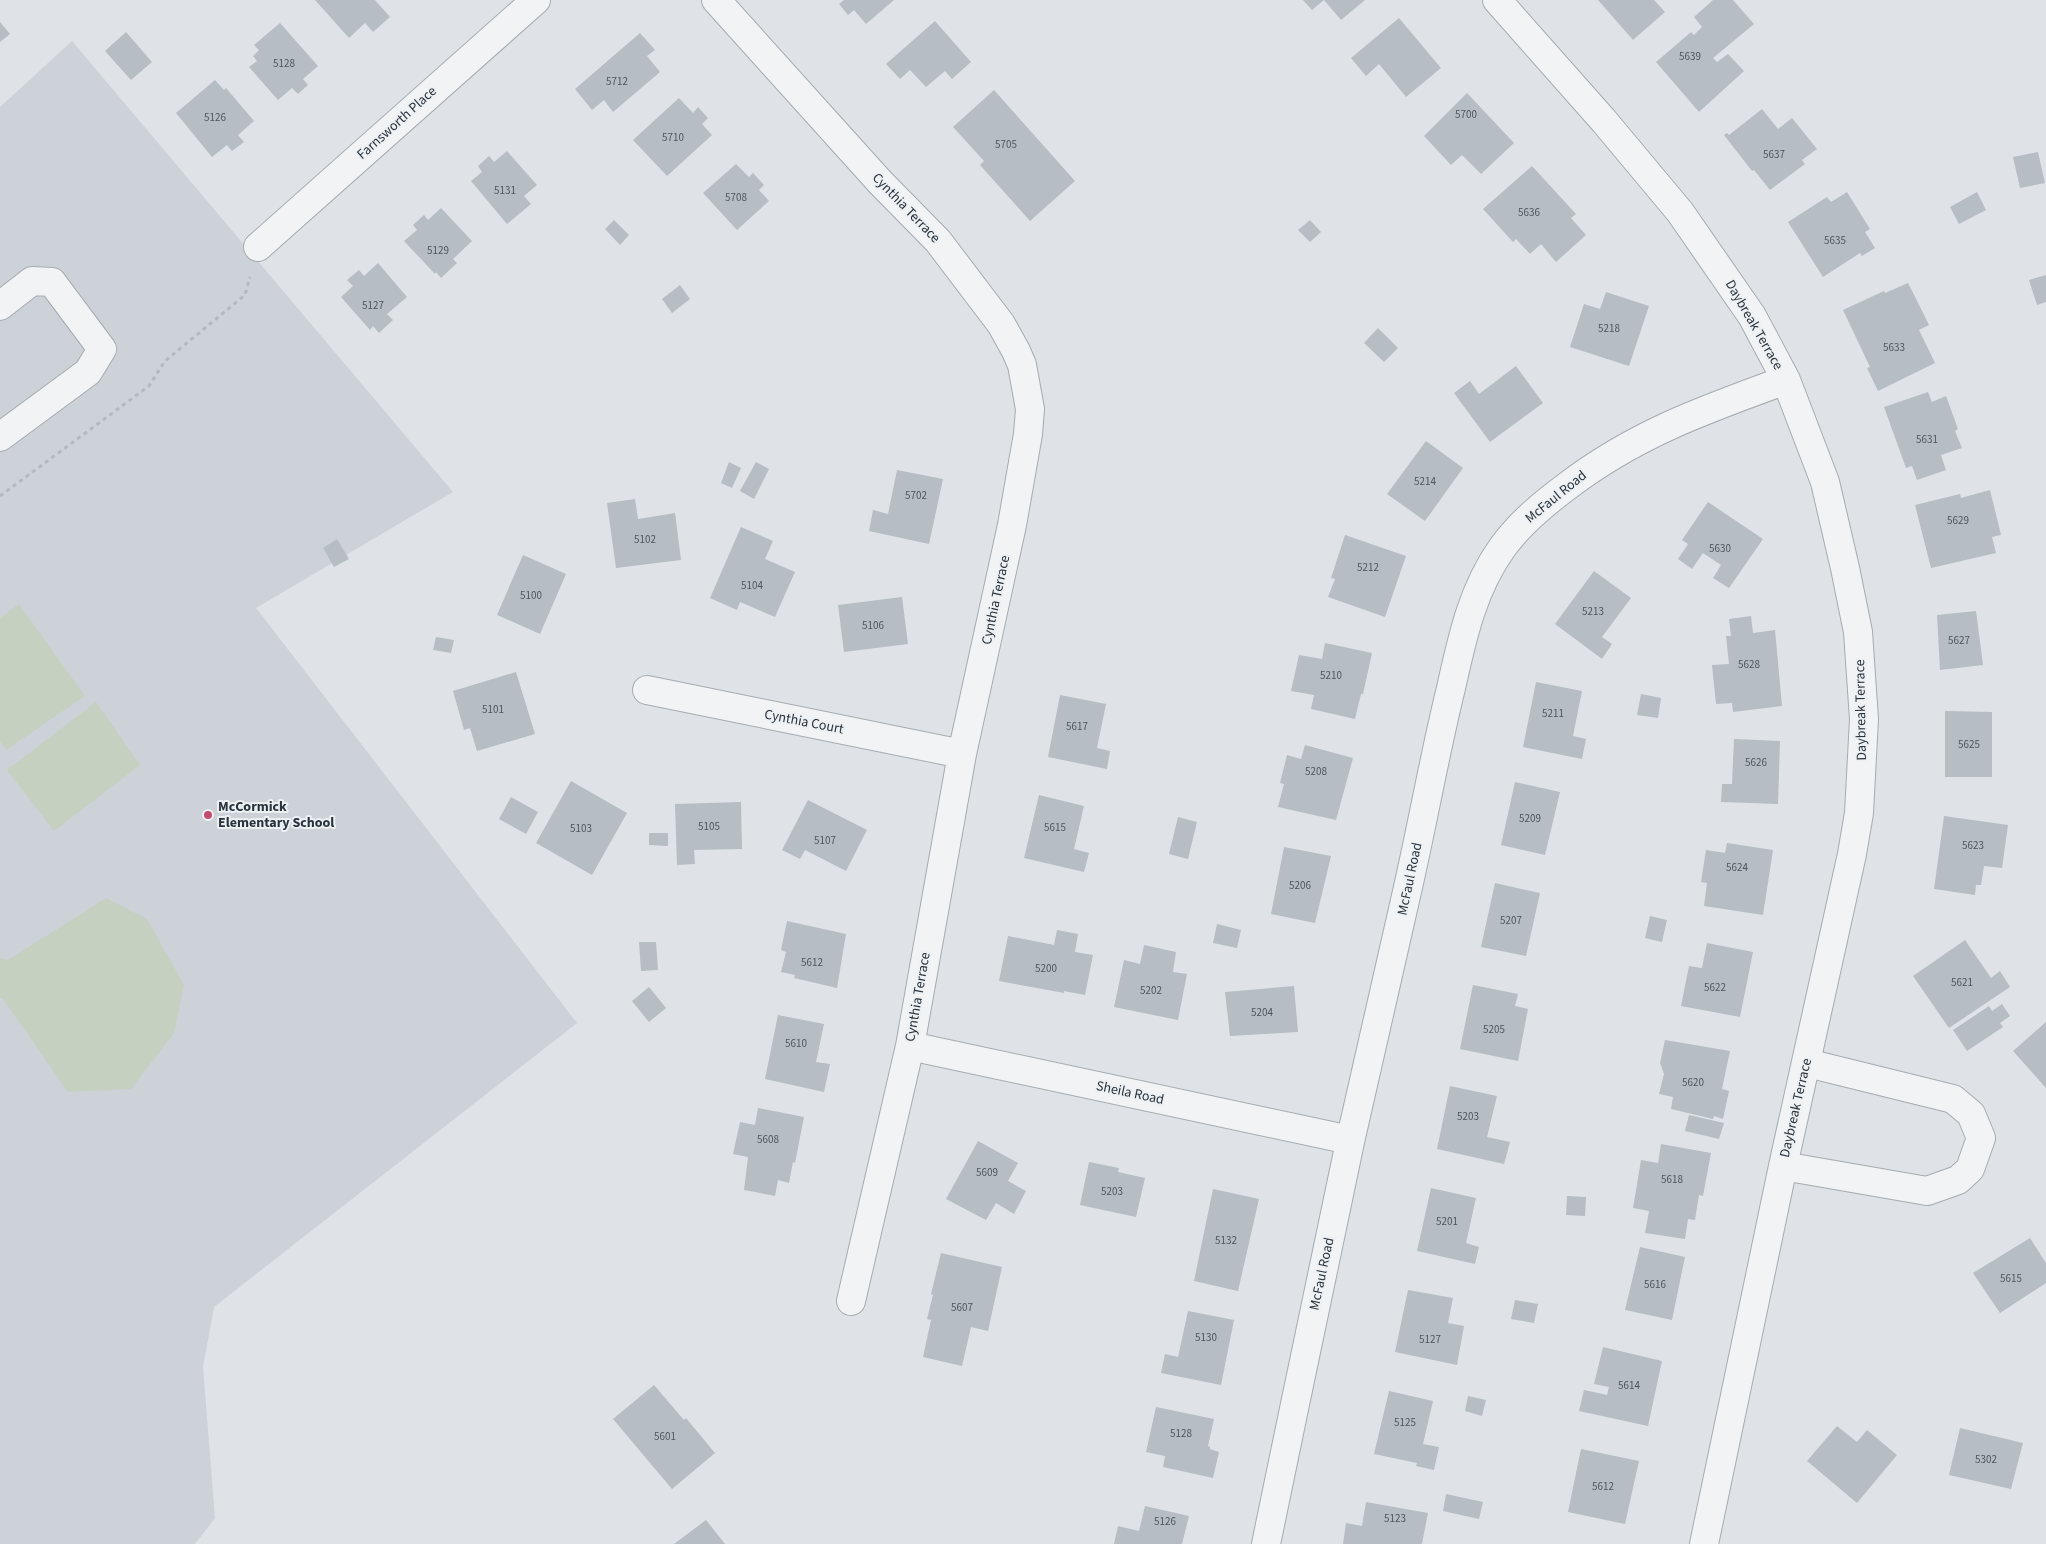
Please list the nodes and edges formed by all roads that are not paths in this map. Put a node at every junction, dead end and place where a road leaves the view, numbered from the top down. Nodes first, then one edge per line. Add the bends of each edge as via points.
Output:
1 (536, 0) edge
2 (716, 0) edge
3 (1497, 0) edge
4 (258, 247) road end
5 (0, 306) edge
6 (1786, 380) junction
7 (0, 437) edge
8 (646, 690) dead end
9 (962, 754) junction
10 (910, 1046) junction
11 (1807, 1063) junction
12 (1350, 1140) junction
13 (1783, 1166) junction
14 (851, 1301) dead end
15 (1708, 1543) edge
16 (1266, 1544) edge

1 - 4 street, Farnsworth Place
2 - 9 street, Cynthia Terrace via 880,182 938,241 1001,324 1022,365 1030,409 1028,434 1012,524
3 - 6 street, Daybreak Terrace via 1680,212 1752,316
5 - 7 street via 32,281 52,282 102,349 88,372
6 - 11 street, Daybreak Terrace via 1826,482 1846,568 1858,632 1864,719 1859,813
6 - 12 street, McFaul Road via 1658,430 1587,471 1522,524 1486,572 1463,637
8 - 9 street, Cynthia Court
9 - 10 street, Cynthia Terrace
10 - 12 street, Sheila Road
10 - 14 street, Cynthia Terrace
11 - 13 street, Daybreak Terrace
11 - 13 street via 1953,1099 1971,1114 1981,1138 1970,1169 1958,1180 1927,1191
12 - 16 street, McFaul Road
13 - 15 street, Daybreak Terrace

